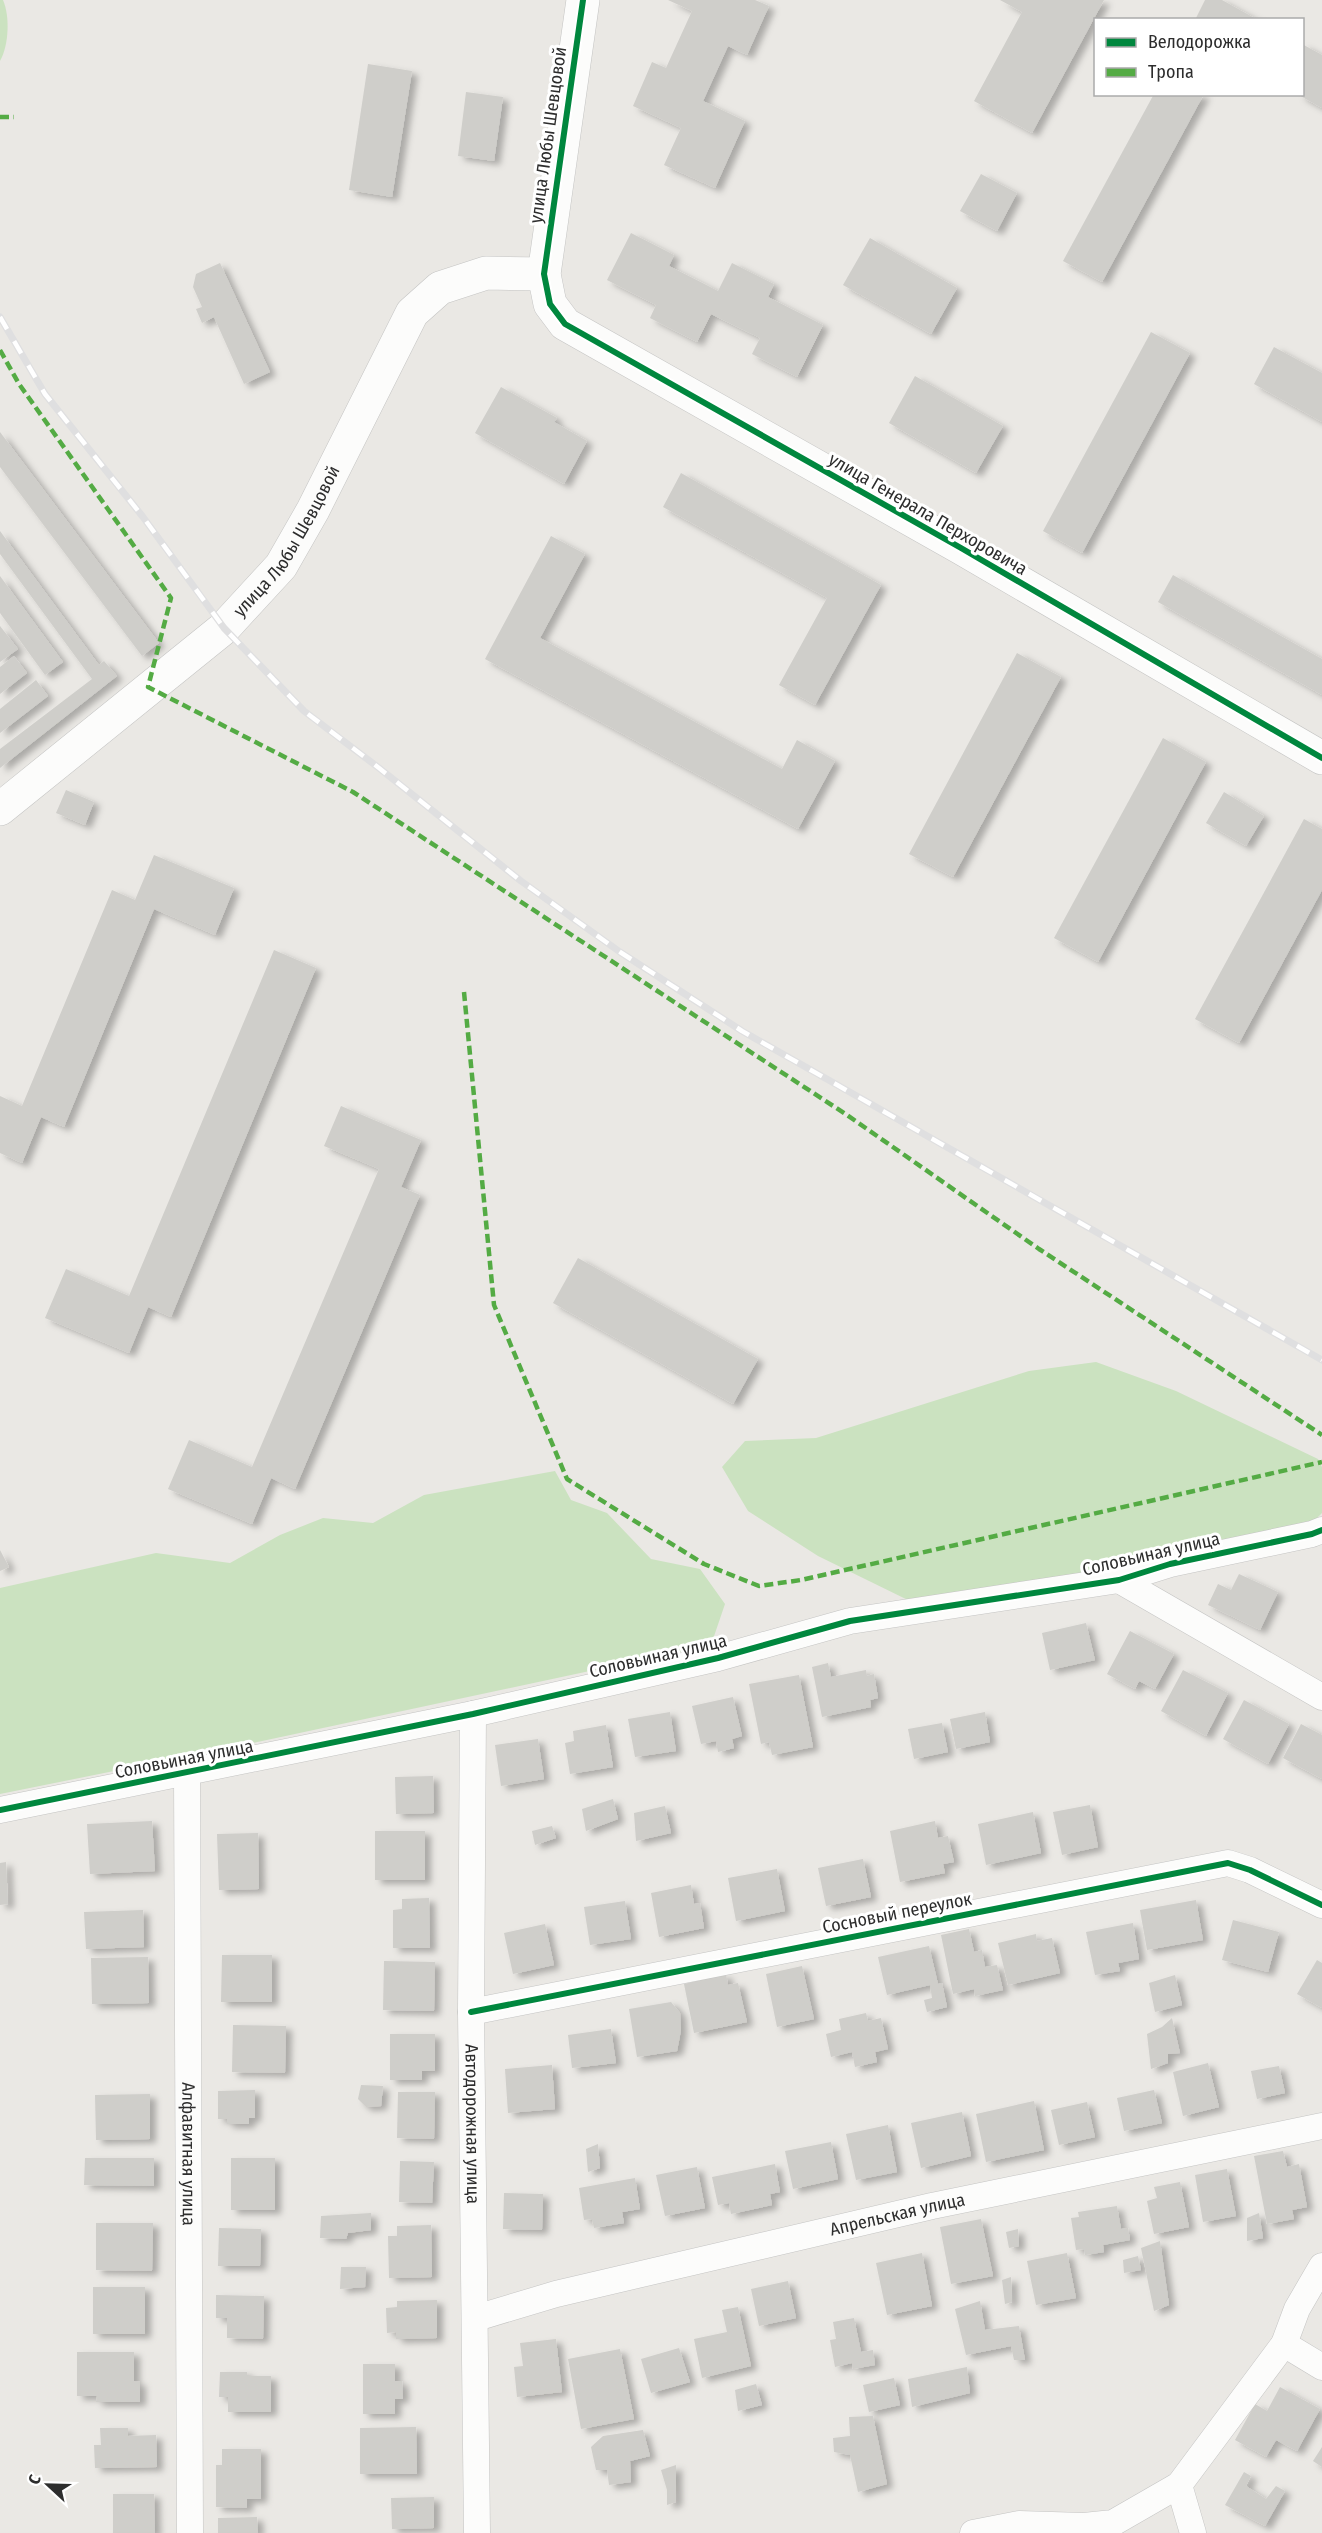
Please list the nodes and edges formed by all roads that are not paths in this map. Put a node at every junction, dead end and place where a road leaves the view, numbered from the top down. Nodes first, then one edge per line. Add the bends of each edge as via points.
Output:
1 (582, 0) edge
2 (544, 274) junction
3 (1322, 758) edge
4 (0, 808) edge
5 (1322, 1530) edge
6 (1119, 1580) junction
7 (1322, 1697) edge
8 (473, 1714) junction
9 (187, 1774) junction
10 (0, 1810) edge
11 (1322, 1905) edge
12 (471, 2012) junction
13 (1322, 2126) edge
14 (1322, 2266) edge
15 (476, 2318) junction
16 (1284, 2344) junction
17 (1322, 2367) edge
18 (1179, 2485) junction
19 (190, 2533) edge
20 (477, 2533) edge
21 (973, 2533) edge
22 (1193, 2533) edge

1 - 2 street, улица Любы Шевцовой
2 - 3 street, улица Генерала Перхоровича via 550,304 565,324
2 - 4 street, улица Любы Шевцовой via 486,273 440,288 412,313 281,566 224,628
5 - 6 street, Соловьиная улица via 1170,1564
6 - 7 street, Соловьиная улица
6 - 8 street, Соловьиная улица via 850,1621 718,1658
8 - 9 street, Соловьиная улица
8 - 12 street, Автодорожная улица
9 - 10 street, Соловьиная улица
9 - 19 street, Алфавитная улица
11 - 12 street, Сосновый переулок via 1228,1863
12 - 15 street, Автодорожная улица
13 - 15 street, Апрельская улица via 932,2206 555,2294
14 - 16 street via 1297,2309
15 - 20 street, Автодорожная улица
16 - 17 street
16 - 18 street
18 - 21 street via 1113,2523 1019,2524
18 - 22 street

